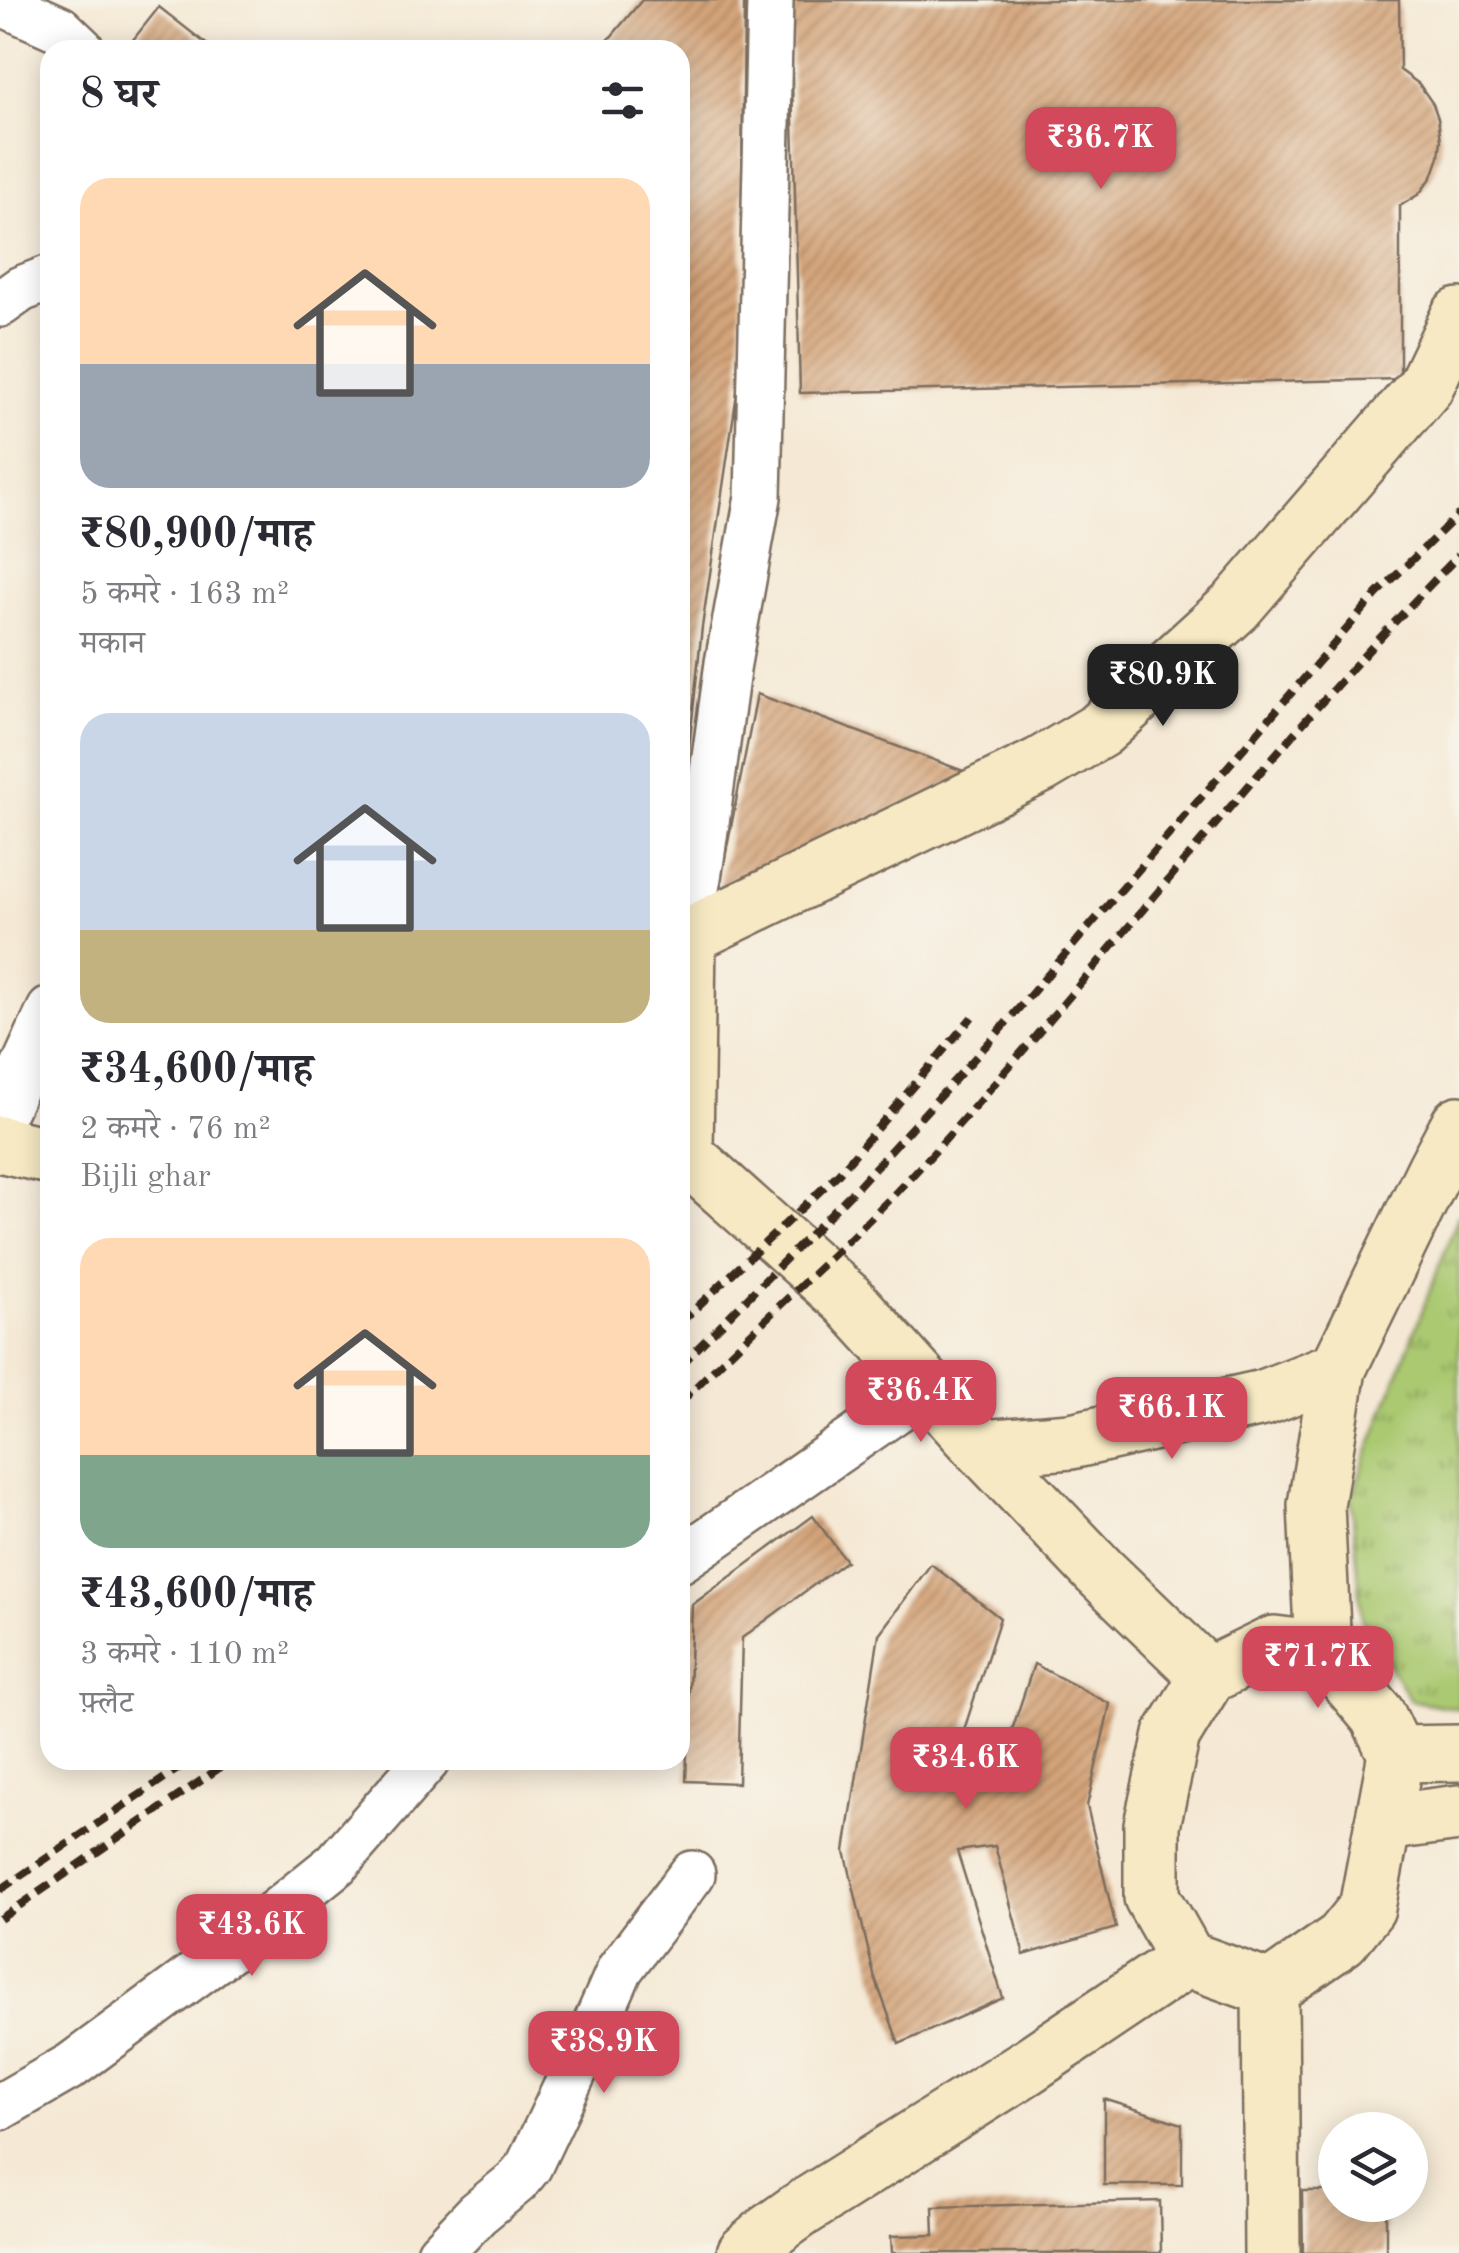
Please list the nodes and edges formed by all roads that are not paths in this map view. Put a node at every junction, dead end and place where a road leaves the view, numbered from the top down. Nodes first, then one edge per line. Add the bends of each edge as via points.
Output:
1 (770, 0) edge
2 (0, 2) edge
3 (72, 40) edge
4 (40, 282) edge
5 (0, 304) edge
6 (1459, 316) edge
7 (690, 910) edge
8 (690, 935) edge
9 (40, 1032) edge
10 (0, 1120) edge
11 (1459, 1124) edge
12 (0, 1144) edge
13 (40, 1154) edge
14 (690, 1157) edge
15 (1338, 1369) junction
16 (928, 1388) junction
17 (982, 1448) junction
18 (690, 1553) edge
19 (1323, 1650) junction
20 (1208, 1676) junction
21 (1459, 1753) edge
22 (1396, 1754) junction
23 (419, 1770) edge
24 (1459, 1813) edge
25 (1382, 1823) junction
26 (692, 1874) dead end
27 (1187, 1959) junction
28 (1270, 1989) junction
29 (0, 2107) edge
30 (440, 2253) edge
31 (744, 2253) edge
32 (1272, 2253) edge

1 - 7 street via 758,498
2 - 3 street
4 - 5 street
6 - 8 main road via 1424,387 1235,607 1100,730 1041,766
9 - 10 street
11 - 15 main road
12 - 13 main road
14 - 16 main road via 848,1300
15 - 17 main road via 1263,1398 1110,1432
15 - 19 main road via 1316,1505
16 - 17 main road
16 - 18 street
17 - 20 main road
19 - 20 main road via 1274,1644
19 - 22 main road via 1378,1716
20 - 27 main road via 1172,1736 1152,1824 1152,1896
21 - 22 main road
22 - 25 main road
23 - 29 street via 336,1864 87,2054
24 - 25 main road
25 - 28 main road via 1367,1908 1342,1940
26 - 30 street via 620,1969 529,2166
27 - 28 main road
27 - 31 main road
28 - 32 main road

